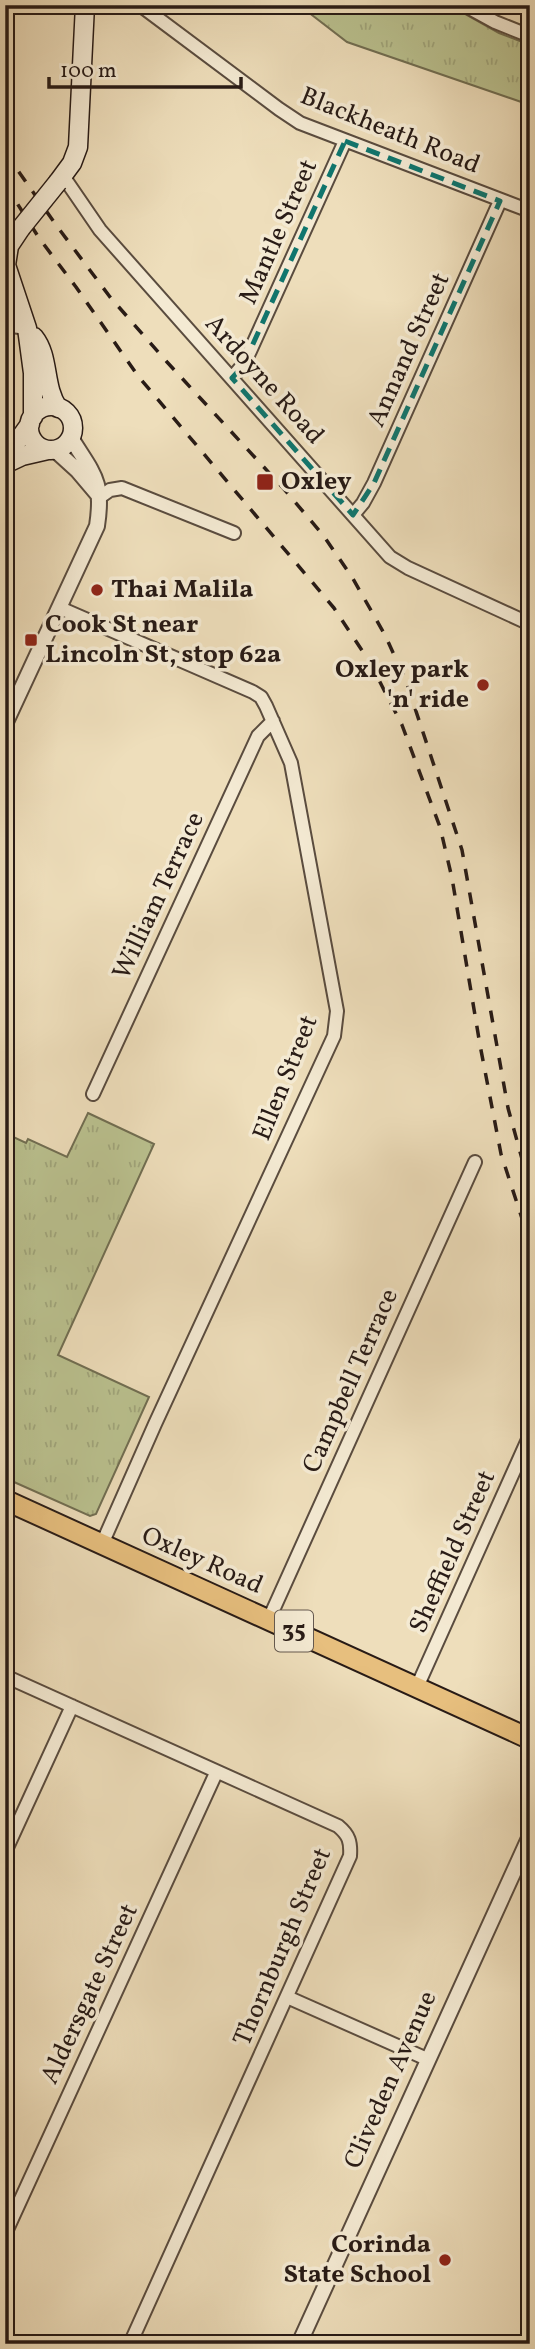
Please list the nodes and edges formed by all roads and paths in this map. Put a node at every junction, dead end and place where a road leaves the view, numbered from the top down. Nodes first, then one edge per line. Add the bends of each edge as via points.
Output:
1 (85, 5) edge
2 (140, 5) edge
3 (464, 5) edge
4 (530, 36) edge
5 (345, 141) junction
6 (61, 179) junction
7 (500, 201) junction
8 (530, 211) edge
9 (5, 311) edge
10 (27, 328) junction
11 (232, 377) junction
12 (58, 408) junction
13 (31, 421) junction
14 (71, 438) junction
15 (51, 450) junction
16 (5, 453) edge
17 (5, 464) edge
18 (100, 497) junction
19 (353, 515) junction
20 (234, 533) dead end
21 (60, 608) junction
22 (530, 608) edge
23 (527, 622) edge
24 (273, 721) junction
25 (5, 724) edge
26 (93, 1094) dead end
27 (474, 1162) dead end
28 (530, 1435) edge
29 (5, 1500) edge
30 (102, 1544) junction
31 (268, 1619) junction
32 (5, 1676) edge
33 (417, 1688) junction
34 (72, 1706) junction
35 (530, 1739) edge
36 (216, 1773) junction
37 (530, 1836) edge
38 (5, 1852) edge
39 (287, 1997) junction
40 (428, 2059) junction
41 (5, 2234) edge
42 (130, 2344) edge
43 (299, 2344) edge

1 - 6 main road via 78,146
2 - 5 street, Blackheath Road via 300,123
3 - 4 street
5 - 7 street, Blackheath Road
5 - 11 street, Mantle Street via 250,351
6 - 10 main road, bridge via 9,246 6,265
6 - 11 street, Ardoyne Road via 100,230
7 - 8 street, Blackheath Road
7 - 19 street, Annand Street via 374,483
9 - 10 street via 12,326
10 - 12 main road via 37,341
10 - 13 main road via 33,373
11 - 19 street, Ardoyne Road
12 - 13 main road via 44,408
12 - 14 main road via 69,416
13 - 15 main road via 36,443
13 - 16 main road
14 - 15 main road
14 - 18 street via 94,471
15 - 17 main road
15 - 18 street via 77,470
18 - 20 street via 121,488
18 - 21 street via 92,540
19 - 23 street, Ardoyne Road via 390,557
21 - 24 street, Ellen Street via 253,692 261,697
21 - 25 street
22 - 23 street
24 - 26 street, William Terrace via 258,736
24 - 30 street, Ellen Street via 291,763 336,1024
27 - 31 street, Campbell Terrace
28 - 33 street, Sheffield Street
29 - 30 main road, Oxley Road / 35
30 - 31 main road, Oxley Road / 35
31 - 33 main road, Oxley Road / 35
32 - 34 street, Thornburgh Street
33 - 35 main road, Oxley Road / 35
34 - 36 street, Thornburgh Street
34 - 38 street
36 - 39 street, Thornburgh Street via 338,1826 351,1844 350,1856
36 - 41 street, Aldersgate Street
37 - 40 street, Cliveden Avenue
39 - 40 street
39 - 42 street, Thornburgh Street
40 - 43 street, Cliveden Avenue

